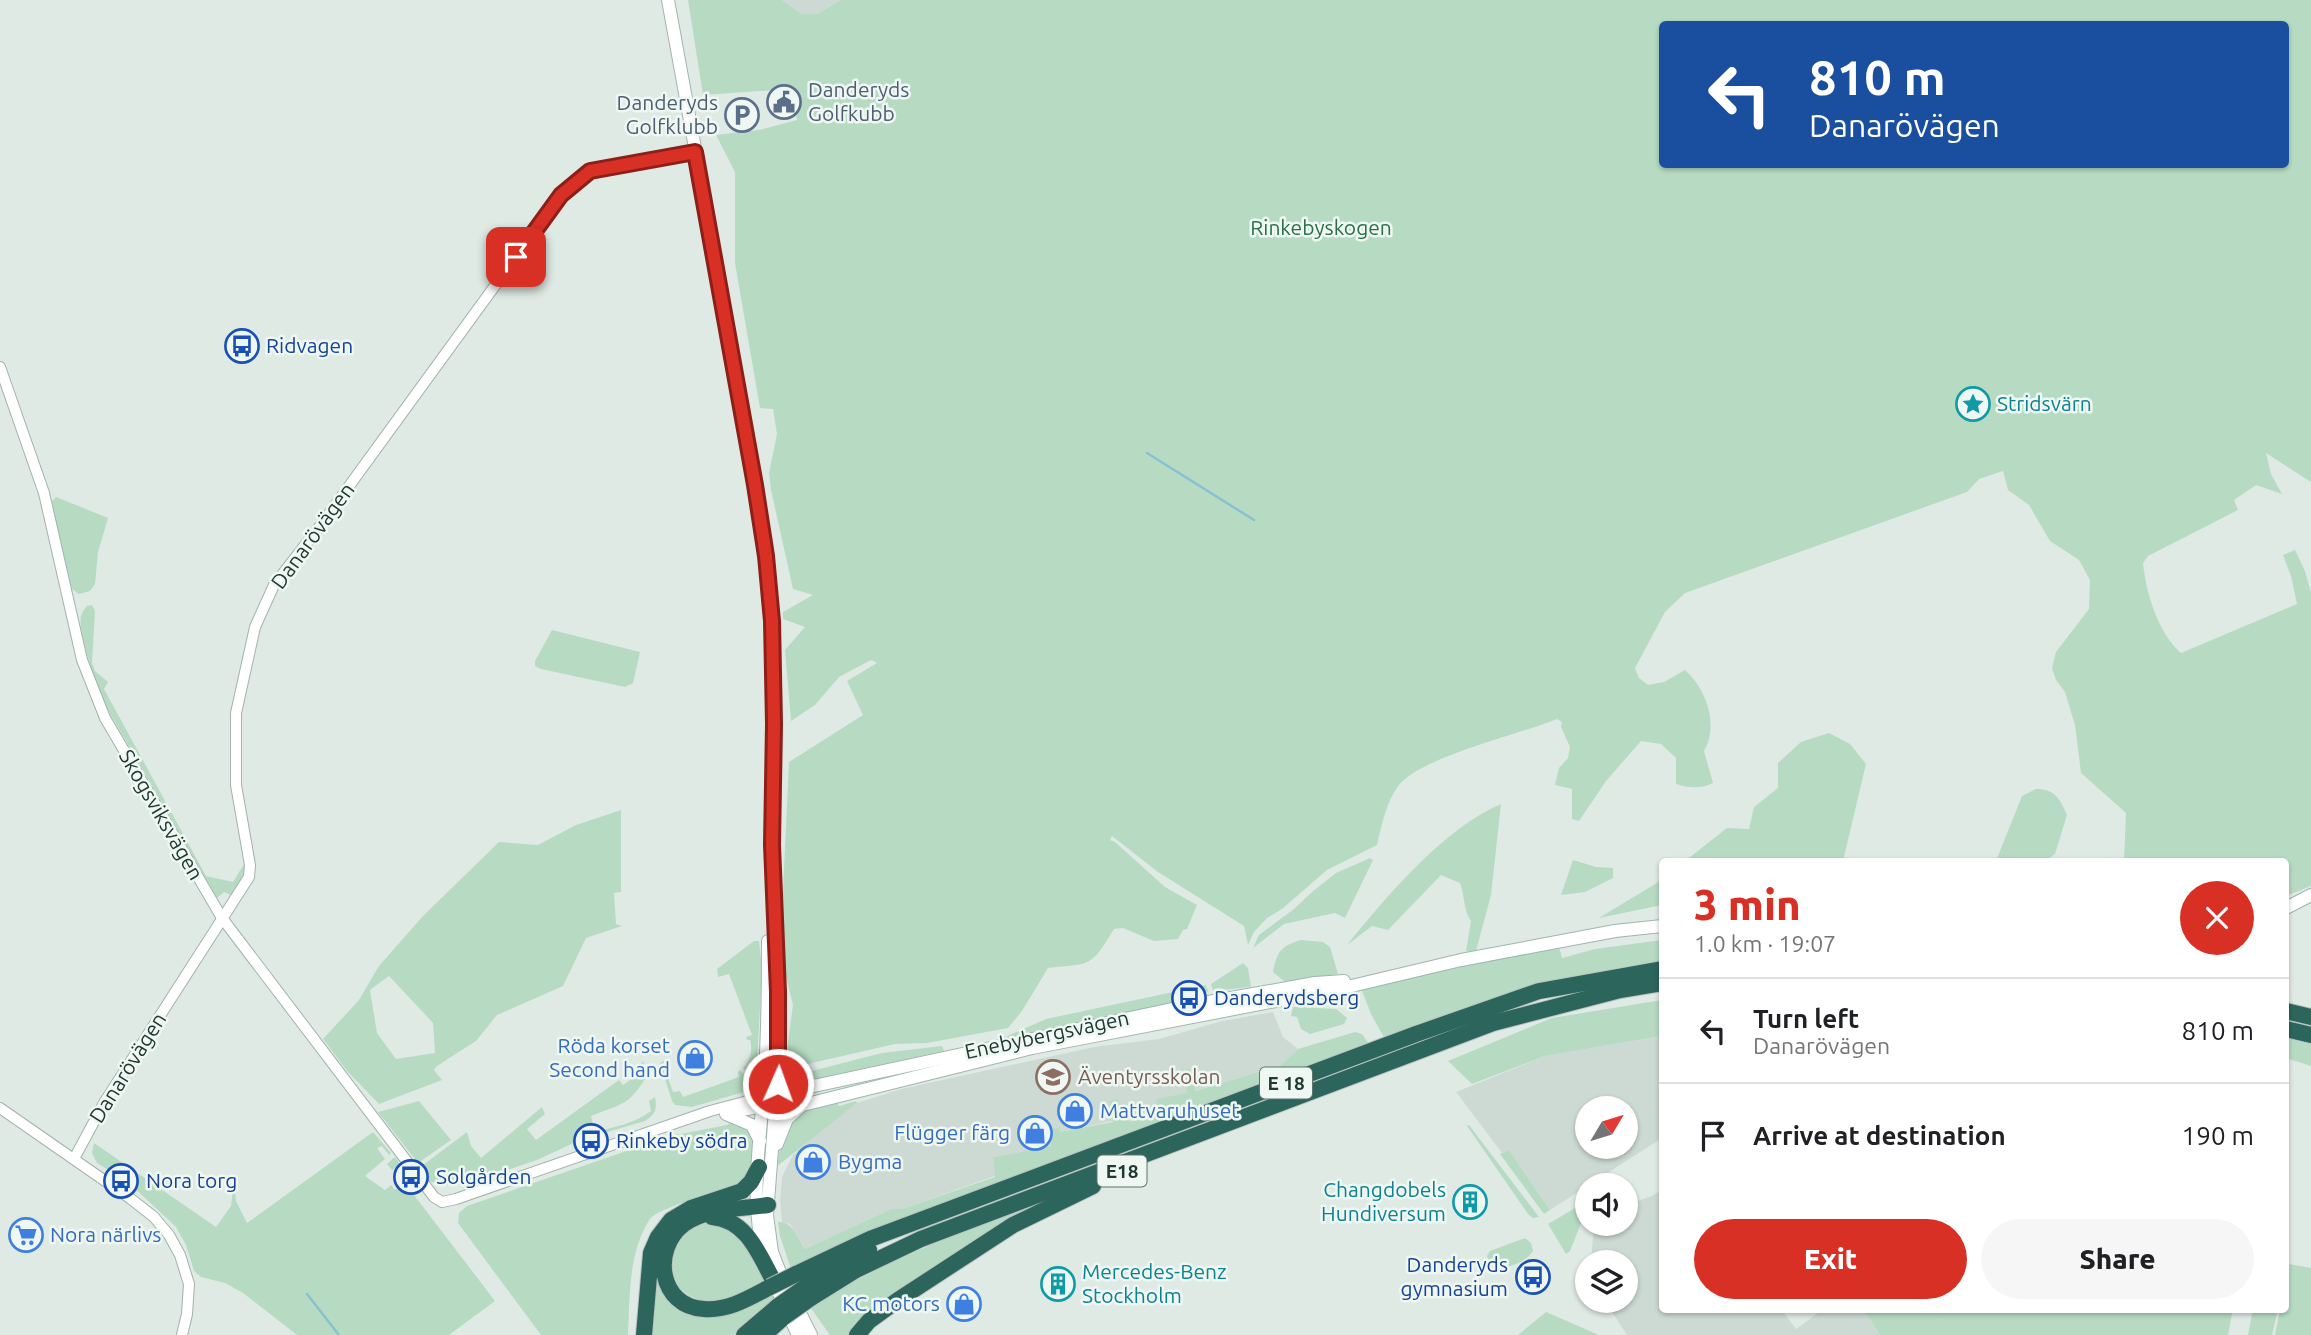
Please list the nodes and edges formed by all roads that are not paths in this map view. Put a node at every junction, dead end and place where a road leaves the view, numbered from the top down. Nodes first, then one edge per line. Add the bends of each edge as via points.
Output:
1 (668, 0) edge
2 (695, 152) junction
3 (0, 367) edge
4 (772, 845) junction
5 (2311, 895) edge
6 (2289, 906) edge
7 (222, 918) junction
8 (1659, 926) edge
9 (1659, 970) edge
10 (1659, 984) edge
11 (2289, 1012) edge
12 (2311, 1017) edge
13 (2289, 1030) edge
14 (2311, 1035) edge
15 (1030, 1044) junction
16 (1396, 1061) junction
17 (778, 1064) junction
18 (866, 1074) junction
19 (829, 1084) junction
20 (870, 1088) junction
21 (770, 1102) junction
22 (803, 1105) junction
23 (0, 1108) edge
24 (726, 1114) junction
25 (671, 1124) junction
26 (760, 1141) junction
27 (75, 1157) junction
28 (764, 1170) junction
29 (442, 1202) joint
30 (713, 1202) junction
31 (763, 1202) junction
32 (699, 1217) junction
33 (771, 1283) junction
34 (804, 1286) junction
35 (781, 1311) junction
36 (182, 1335) edge
37 (644, 1335) edge
38 (744, 1335) edge
39 (764, 1335) edge
40 (798, 1335) edge
41 (811, 1335) edge
42 (857, 1335) edge

1 - 2 main road
2 - 4 main road via 766,556 772,634
2 - 7 street, Danarövägen via 590,171 561,195 274,585 255,627 236,713 236,785 250,858 249,877
3 - 7 street, Skogsviksvägen via 44,493 92,691
4 - 17 main road
4 - 21 main road
5 - 6 main road
7 - 27 street, Danarövägen via 104,1103
7 - 29 street, Skogsviksvägen via 427,1189
8 - 15 main road, Enebybergsvägen via 1556,941
9 - 34 highway, E 18 via 1539,991 1416,1034 916,1223
10 - 16 highway, E 18 via 1493,1023
11 - 12 highway
13 - 14 highway
15 - 18 main road, Enebybergsvägen
15 - 20 main road, Enebybergsvägen
16 - 34 highway, E 18 via 921,1239 856,1270
16 - 42 highway, E18 via 1129,1168 1013,1225 898,1300
17 - 19 main road via 795,1082
17 - 21 main road
18 - 19 main road, Enebybergsvägen
18 - 20 main road
19 - 21 main road, Enebybergsvägen
20 - 22 main road, Enebybergsvägen
21 - 22 main road, Enebybergsvägen
21 - 24 street, Enebybergsvägen
21 - 25 street, Enebybergsvägen via 710,1111
21 - 26 main road
21 - 28 main road
22 - 28 main road via 785,1121
23 - 27 street
24 - 25 street, Enebybergsvägen
24 - 26 main road via 752,1125
25 - 29 street, Enebybergsvägen
26 - 28 main road
27 - 36 street via 154,1217 169,1235 189,1284
28 - 30 highway via 742,1191
28 - 31 main road
30 - 31 highway
30 - 37 highway via 671,1220 658,1237 651,1252
31 - 32 highway
31 - 33 main road via 759,1231
31 - 41 main road via 772,1252
32 - 33 highway via 719,1217 743,1231
32 - 33 highway via 685,1224 667,1245 662,1266 674,1295 702,1310 716,1309 734,1305
33 - 34 highway, bridge
33 - 40 main road
34 - 35 highway, E 18, bridge
35 - 38 highway, E 18
35 - 39 highway, E 18

